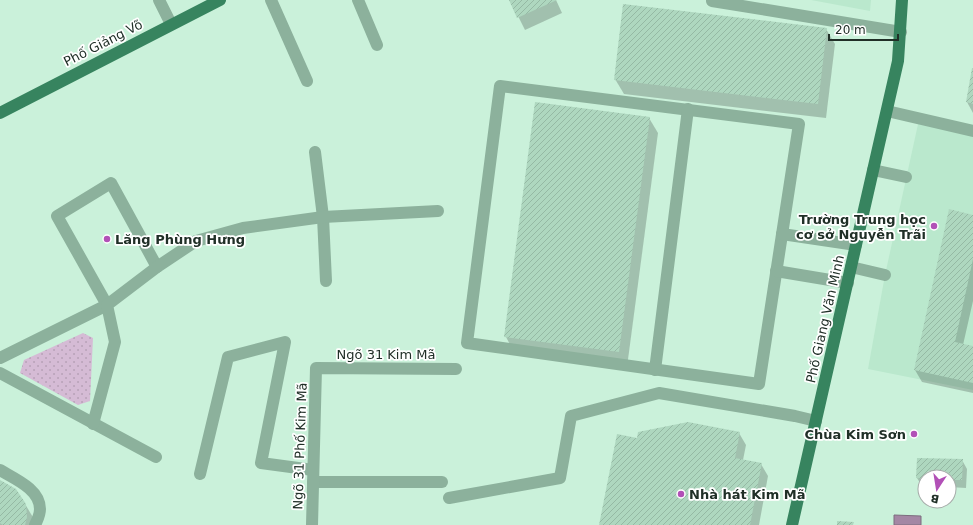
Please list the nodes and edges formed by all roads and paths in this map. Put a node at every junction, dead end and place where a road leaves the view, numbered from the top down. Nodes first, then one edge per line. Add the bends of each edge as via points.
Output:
1 (159, 0) edge
2 (220, 0) edge
3 (271, 0) edge
4 (358, 0) edge
5 (902, 0) edge
6 (712, 1) dead end
7 (171, 24) junction
8 (901, 32) junction
9 (377, 45) dead end
10 (307, 81) dead end
11 (688, 109) junction
12 (887, 111) junction
13 (0, 113) edge
14 (973, 131) edge
15 (316, 152) dead end
16 (873, 170) junction
17 (906, 177) dead end
18 (438, 211) dead end
19 (323, 217) junction
20 (782, 234) junction
21 (856, 244) junction
22 (157, 266) junction
23 (851, 267) junction
24 (776, 271) junction
25 (885, 275) dead end
26 (326, 281) dead end
27 (848, 283) junction
28 (107, 305) junction
29 (0, 358) edge
30 (316, 368) joint
31 (456, 369) dead end
32 (655, 370) junction
33 (0, 373) edge
34 (816, 421) junction
35 (93, 424) junction
36 (156, 457) dead end
37 (0, 470) edge
38 (200, 474) dead end
39 (313, 476) junction
40 (442, 482) dead end
41 (449, 498) dead end
42 (35, 525) edge
43 (312, 525) edge
44 (792, 525) edge

1 - 7 street
2 - 7 main road, Phố Giảng Võ
3 - 10 street
4 - 9 street
5 - 8 main road, Phố Giang Văn Minh
6 - 8 street
7 - 13 main road, Phố Giảng Võ
8 - 12 main road, Phố Giang Văn Minh via 898,61
11 - 20 street via 799,124
11 - 32 street
11 - 32 street via 500,86 467,343
12 - 14 street
12 - 16 main road, Phố Giang Văn Minh
15 - 19 street
16 - 17 street
16 - 21 main road, Phố Giang Văn Minh
18 - 19 street
19 - 22 street via 243,228 196,241
19 - 26 street
20 - 21 street
20 - 24 street
21 - 23 main road, Phố Giang Văn Minh
22 - 28 street
22 - 28 street via 111,183 57,216
23 - 25 street
23 - 27 main road, Phố Giang Văn Minh
24 - 27 street
24 - 32 street via 759,384
27 - 34 main road, Phố Giang Văn Minh
28 - 29 street
28 - 35 street via 116,342
30 - 31 street, Ngõ 31 Kim Mã
30 - 39 street, Ngõ 31 Phố Kim Mã
33 - 35 street
34 - 41 street via 659,393 571,416 560,478
34 - 44 main road, Phố Giang Văn Minh
35 - 36 street
37 - 42 street via 23,483 36,496 40,509
38 - 39 street via 228,357 285,342 261,463
39 - 40 street
39 - 43 street, Ngõ 31 Phố Kim Mã

